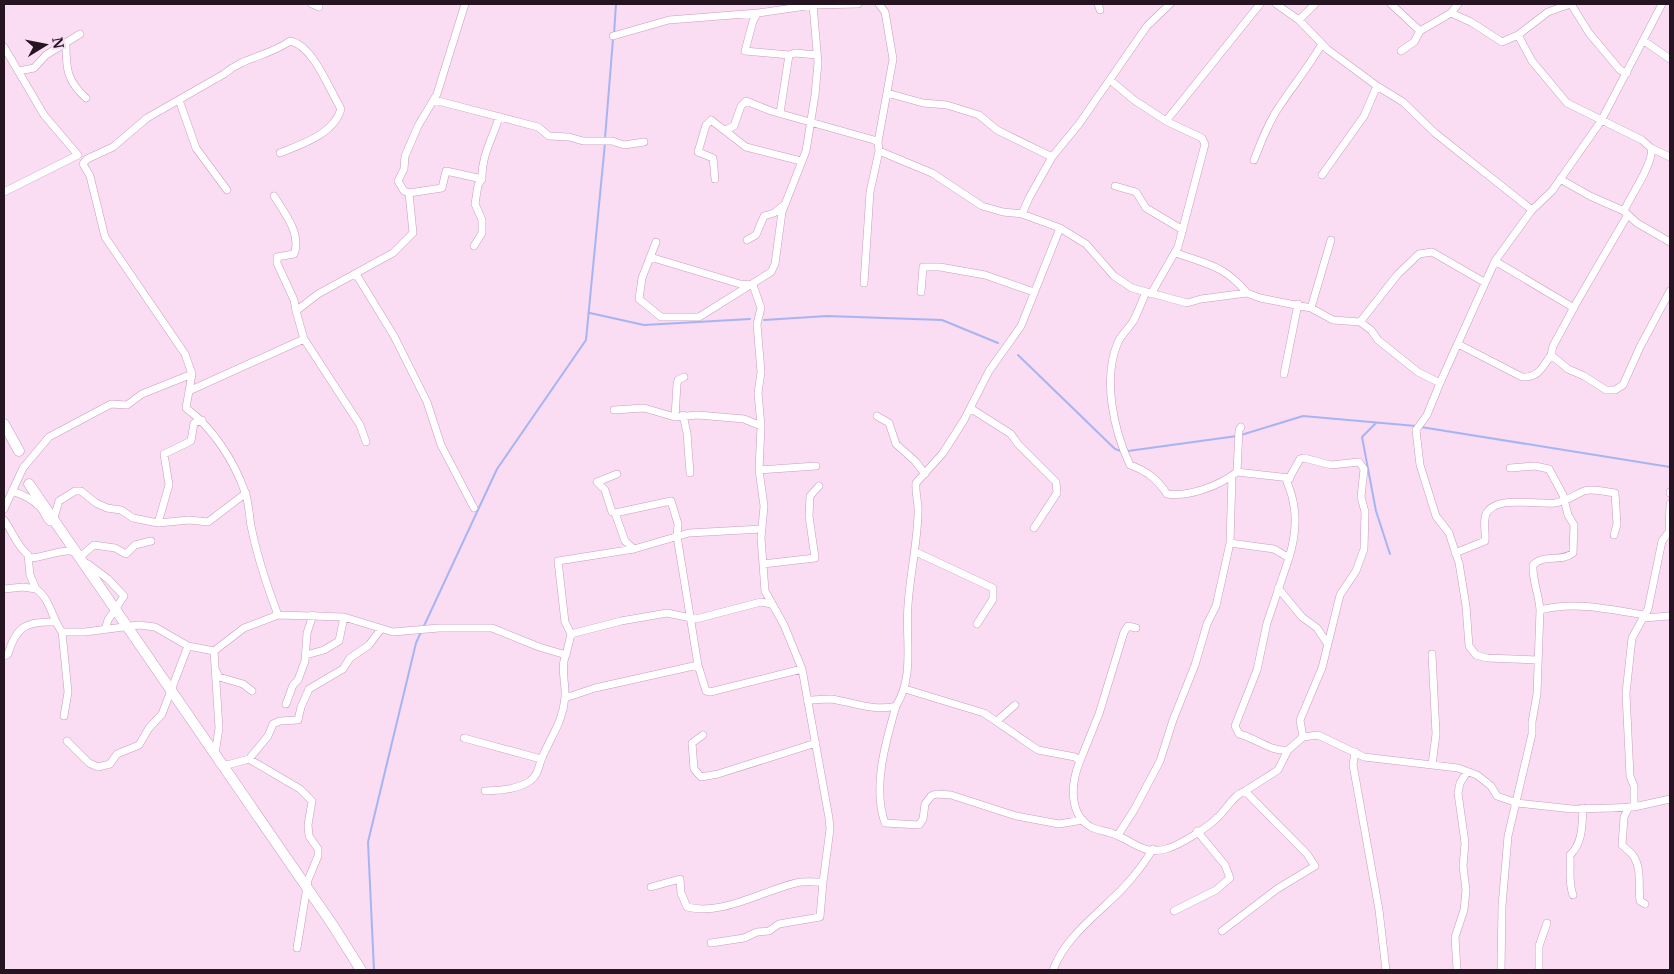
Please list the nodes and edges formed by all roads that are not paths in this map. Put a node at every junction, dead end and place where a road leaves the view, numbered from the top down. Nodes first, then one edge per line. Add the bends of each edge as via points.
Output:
1 (465, 4) edge
2 (858, 4) edge
3 (879, 4) edge
4 (1170, 4) edge
5 (1260, 4) edge
6 (1276, 4) edge
7 (1315, 4) edge
8 (1392, 4) edge
9 (1458, 4) edge
10 (1571, 4) edge
11 (1662, 4) edge
12 (813, 6) junction
13 (758, 13) junction
14 (1451, 13) junction
15 (1299, 20) junction
16 (1420, 31) junction
17 (80, 34) dead end
18 (1518, 35) junction
19 (613, 36) dead end
20 (1644, 40) junction
21 (66, 44) junction
22 (1322, 44) junction
23 (4, 47) edge
24 (1401, 51) dead end
25 (817, 55) junction
26 (789, 56) junction
27 (1670, 59) edge
28 (19, 71) junction
29 (1627, 73) junction
30 (1110, 80) junction
31 (1377, 86) junction
32 (887, 93) junction
33 (86, 98) dead end
34 (179, 100) junction
35 (434, 100) junction
36 (780, 113) junction
37 (499, 117) junction
38 (1166, 121) junction
39 (1601, 121) junction
40 (811, 122) junction
41 (726, 130) junction
42 (644, 142) dead end
43 (878, 142) junction
44 (1651, 148) junction
45 (879, 151) junction
46 (280, 153) dead end
47 (78, 155) junction
48 (1052, 157) junction
49 (1670, 157) edge
50 (87, 159) junction
51 (1254, 160) dead end
52 (801, 161) junction
53 (1322, 175) dead end
54 (482, 179) junction
55 (715, 179) dead end
56 (1560, 179) junction
57 (1115, 186) dead end
58 (226, 190) dead end
59 (4, 192) edge
60 (409, 193) junction
61 (274, 196) dead end
62 (784, 205) junction
63 (1532, 210) junction
64 (1022, 214) junction
65 (1626, 214) junction
66 (1060, 228) junction
67 (1183, 230) junction
68 (747, 240) dead end
69 (1332, 240) dead end
70 (656, 242) dead end
71 (1670, 242) edge
72 (474, 246) dead end
73 (1176, 253) junction
74 (650, 257) junction
75 (1495, 261) junction
76 (356, 274) junction
77 (1484, 282) junction
78 (864, 283) dead end
79 (753, 285) junction
80 (1670, 291) edge
81 (921, 292) dead end
82 (1034, 292) junction
83 (1149, 293) junction
84 (1247, 293) junction
85 (1668, 301) edge
86 (1298, 304) junction
87 (1312, 308) junction
88 (1574, 308) junction
89 (296, 311) junction
90 (1360, 322) junction
91 (304, 339) junction
92 (1458, 344) junction
93 (1551, 355) junction
94 (192, 374) junction
95 (1284, 374) dead end
96 (684, 377) dead end
97 (1440, 383) junction
98 (191, 390) junction
99 (970, 408) junction
100 (614, 410) dead end
101 (679, 416) junction
102 (877, 416) dead end
103 (202, 420) junction
104 (4, 424) edge
105 (761, 426) junction
106 (1241, 427) dead end
107 (366, 442) dead end
108 (19, 450) dead end
109 (816, 466) dead end
110 (1510, 468) dead end
111 (759, 470) junction
112 (690, 472) dead end
113 (618, 474) dead end
114 (925, 474) junction
115 (1234, 474) junction
116 (1290, 478) junction
117 (29, 484) dead end
118 (819, 486) dead end
119 (12, 491) junction
120 (246, 493) junction
121 (1566, 500) junction
122 (1670, 504) edge
123 (474, 508) dead end
124 (4, 509) edge
125 (616, 513) junction
126 (4, 520) edge
127 (158, 523) junction
128 (1034, 528) dead end
129 (762, 529) junction
130 (677, 536) junction
131 (1614, 536) dead end
132 (151, 541) dead end
133 (1230, 543) junction
134 (634, 548) junction
135 (916, 552) junction
136 (1455, 553) junction
137 (81, 556) junction
138 (28, 558) junction
139 (1289, 558) junction
140 (763, 564) junction
141 (1278, 588) junction
142 (4, 589) edge
143 (36, 589) junction
144 (771, 604) junction
145 (1540, 610) junction
146 (278, 615) junction
147 (313, 615) junction
148 (1644, 616) junction
149 (1670, 616) edge
150 (691, 617) junction
151 (344, 618) junction
152 (54, 622) junction
153 (977, 624) dead end
154 (381, 628) junction
155 (1136, 628) dead end
156 (105, 629) junction
157 (62, 632) junction
158 (571, 634) junction
159 (1327, 643) junction
160 (188, 646) junction
161 (214, 651) junction
162 (1432, 654) dead end
163 (306, 655) junction
164 (566, 655) junction
165 (4, 656) edge
166 (1538, 660) junction
167 (698, 665) junction
168 (802, 669) junction
169 (216, 671) junction
170 (905, 689) junction
171 (252, 691) dead end
172 (565, 698) junction
173 (807, 700) junction
174 (286, 704) dead end
175 (896, 706) junction
176 (1014, 706) dead end
177 (64, 716) dead end
178 (997, 721) junction
179 (703, 735) dead end
180 (464, 738) dead end
181 (1303, 738) junction
182 (67, 741) dead end
183 (816, 743) junction
184 (1288, 750) junction
185 (1355, 752) junction
186 (249, 759) junction
187 (541, 759) junction
188 (1080, 761) junction
189 (1432, 765) junction
190 (1467, 772) junction
191 (485, 791) dead end
192 (1244, 791) junction
193 (1670, 799) edge
194 (1517, 803) junction
195 (1632, 807) junction
196 (1583, 808) junction
197 (1082, 820) junction
198 (1197, 831) junction
199 (1118, 835) junction
200 (1153, 849) junction
201 (823, 882) junction
202 (650, 887) dead end
203 (1573, 895) dead end
204 (1645, 904) dead end
205 (1174, 911) dead end
206 (1547, 923) dead end
207 (1222, 931) dead end
208 (711, 943) dead end
209 (297, 948) dead end
210 (361, 970) edge
211 (1053, 970) edge
212 (1386, 970) edge
213 (1456, 970) edge
214 (1501, 970) edge
215 (1539, 970) edge

1 - 35 street
2 - 12 street
3 - 32 street via 885,12 893,59
4 - 30 street via 1147,26
5 - 38 street
6 - 15 street
7 - 15 street
8 - 16 street
9 - 14 street
10 - 18 street via 1548,12
10 - 29 street via 1589,33 1620,70
11 - 20 street
12 - 13 street
12 - 25 street
13 - 19 street via 669,20
13 - 26 street via 752,21 745,51
14 - 16 street
14 - 18 street via 1502,42
15 - 22 street
16 - 24 street via 1414,42
17 - 21 street
18 - 39 street via 1532,60 1567,103
20 - 27 street
20 - 29 street
21 - 28 street via 46,55 34,68
21 - 33 street via 67,71 75,89
22 - 31 street
22 - 51 street via 1279,107
23 - 28 street
25 - 26 street via 795,53
25 - 40 street
26 - 36 street
28 - 47 street via 44,115
29 - 39 street
30 - 38 street
30 - 48 street
31 - 53 street via 1364,116
31 - 63 street via 1403,102 1435,133
32 - 43 street
32 - 48 street via 979,115 996,130
34 - 46 street via 236,64 290,41 298,43 313,56 341,109 320,136
34 - 50 street via 147,118 113,148
34 - 58 street via 196,148
35 - 37 street
35 - 60 street via 418,126 398,181
36 - 40 street
36 - 41 street via 746,101 734,126
37 - 42 street via 538,127 550,136 612,141 624,145
37 - 54 street via 487,146
38 - 67 street via 1202,138 1205,144
39 - 44 street via 1642,140
39 - 56 street
40 - 43 street
40 - 52 street
41 - 52 street via 746,147
41 - 55 street via 709,120 699,146 698,152 713,158
43 - 45 street
44 - 49 street
44 - 65 street via 1650,161 1630,195
45 - 64 street via 932,173 982,206
45 - 78 street via 870,192
47 - 50 street
47 - 59 street
48 - 64 street
50 - 94 street via 84,164 105,237 185,354
52 - 62 street
54 - 60 street via 446,171 442,188
54 - 72 street via 476,204 482,220 482,233
56 - 63 street
56 - 65 street
57 - 67 street via 1136,192 1146,208
60 - 76 street via 412,233 393,254
61 - 89 street via 296,238 294,254 277,257
62 - 68 street via 764,216 756,235
62 - 79 street via 775,264 771,272
63 - 75 street
64 - 66 street
65 - 71 street
65 - 88 street
66 - 82 street
66 - 83 street via 1086,244 1114,276 1132,288
67 - 73 street
69 - 87 street
70 - 74 street
73 - 83 street
73 - 84 street via 1222,269
74 - 79 street
74 - 79 street via 639,299 660,316 699,317
75 - 77 street
75 - 88 street
76 - 89 street via 318,294
76 - 123 street via 394,336 427,402 441,445
77 - 90 street via 1432,252 1419,254 1398,274
77 - 92 street
79 - 105 street via 762,308 757,324
80 - 85 street
81 - 82 street via 923,267 940,267 985,275
82 - 99 street via 1021,326 988,371
83 - 84 street via 1187,303 1201,298
83 - 115 street via 1118,342 1111,374 1123,452 1130,465 1157,479 1167,494 1182,496
84 - 86 street
85 - 93 street via 1640,347 1623,385 1615,390 1606,390 1568,369
86 - 87 street
86 - 95 street
87 - 90 street via 1333,320
88 - 93 street
89 - 91 street
90 - 97 street via 1418,372
91 - 98 street
91 - 107 street via 360,425
92 - 93 street via 1522,377 1539,373
92 - 97 street
94 - 98 street
94 - 119 street via 142,394 127,404 111,404 49,437 23,468
96 - 101 street via 677,384
97 - 136 street via 1427,416 1416,430 1420,465 1436,516 1449,533
98 - 103 street via 186,408
99 - 114 street via 943,453
99 - 128 street via 1011,434 1056,482 1058,493
100 - 101 street via 644,408
101 - 105 street via 744,420
101 - 112 street via 687,433
102 - 114 street via 889,423 896,444
103 - 120 street via 225,452
103 - 127 street via 194,423 191,441 164,454 169,485
104 - 108 highway
105 - 111 street
106 - 115 street
109 - 111 street
110 - 121 street via 1535,466 1549,469
111 - 129 street via 764,506
113 - 125 street via 597,482 605,490 612,512
114 - 135 street via 916,483 919,511
115 - 116 street
115 - 133 street
116 - 139 street via 1287,482 1296,504 1294,542
116 - 159 street via 1300,459 1304,458 1331,465 1346,465 1354,461 1364,469 1361,497 1365,512 1364,549 1356,570 1340,595
117 - 210 highway
118 - 140 street via 810,496 809,516 816,558
119 - 124 street
119 - 127 street via 33,500 50,522 58,501 75,491 107,508
120 - 127 street via 208,522
120 - 146 street via 251,527
121 - 131 street via 1590,490 1614,493 1617,524
121 - 136 street via 1497,505 1484,516 1485,541
121 - 145 street via 1568,515 1574,525 1575,545 1569,556 1543,558 1533,565
122 - 148 street via 1669,532 1662,541
125 - 130 street via 671,501 678,524
125 - 134 street via 625,542
126 - 138 street via 12,530 18,548
129 - 130 street via 709,530
129 - 140 street
130 - 134 street
130 - 150 street
132 - 137 street via 135,545 126,554 115,548 94,545
133 - 139 street via 1274,549
133 - 199 street via 1216,606 1172,720 1160,761
134 - 158 street via 558,561 565,622
135 - 153 street via 993,588 993,599
135 - 170 street via 908,604 910,642
136 - 166 street via 1466,606 1469,646 1476,655 1486,658
137 - 138 street via 68,551
137 - 156 street via 124,596
138 - 143 street
139 - 141 street
140 - 144 street via 765,591
141 - 159 street via 1302,617 1317,628
141 - 184 street via 1257,670 1235,726 1238,734 1277,751
142 - 143 street
143 - 152 street via 43,593
144 - 150 street via 761,602 696,619
144 - 168 street via 784,625
145 - 148 street via 1558,605 1593,606
145 - 166 street
146 - 147 street
146 - 161 street via 244,628
147 - 151 street
147 - 163 street via 307,634
148 - 149 street
148 - 195 street via 1632,638 1626,693 1630,776 1634,786
150 - 158 street via 667,613
150 - 167 street
151 - 154 street
151 - 163 street via 338,641 324,650
152 - 157 street
152 - 165 street via 38,622 18,630 8,654
154 - 164 street via 393,632 492,628
154 - 186 street via 343,669 309,689 298,720 273,724 268,736
155 - 188 street via 1128,626 1124,632 1099,714
156 - 157 street
156 - 160 street via 139,625 155,627
157 - 177 street via 68,692
158 - 164 street
159 - 181 street via 1322,668 1300,720
160 - 161 street
160 - 182 street via 162,714 139,745 117,754 110,764 98,767 89,763
161 - 169 street
162 - 189 street via 1436,734
163 - 174 street
164 - 172 street
166 - 194 street via 1532,734
167 - 168 street via 706,691 710,692
167 - 172 street
168 - 173 street
169 - 171 street via 219,677 243,684
169 - 186 street via 219,728 215,754 219,763 227,765
170 - 175 street
170 - 178 street via 984,713
172 - 187 street via 556,731
173 - 175 street via 830,699 869,707
173 - 183 street
175 - 197 street via 880,789 885,823 919,824 925,804 936,794 951,795 1016,816 1059,824
176 - 178 street
178 - 188 street via 1038,750 1075,757
179 - 183 street via 692,743 694,769 701,777
180 - 187 street
181 - 184 street
181 - 185 street via 1318,736
183 - 201 street via 830,824
184 - 192 street via 1278,770
185 - 189 street via 1364,757
185 - 212 street via 1356,787 1379,910
186 - 209 street via 300,789 312,801 309,836 318,849 318,856 308,880
187 - 191 street via 540,770 530,780 505,790
188 - 197 street via 1076,771 1074,804
189 - 190 street
190 - 194 street via 1491,786 1497,796
190 - 213 street via 1458,793 1465,843 1466,890 1464,910 1455,937
192 - 198 street via 1217,819
192 - 207 street via 1315,866 1277,889
193 - 195 street
194 - 196 street
194 - 214 street via 1508,836 1503,885
195 - 196 street
195 - 204 street via 1624,817 1622,845 1636,862 1640,901
196 - 203 street via 1581,832 1576,849 1570,855 1568,883
197 - 199 street via 1092,827
198 - 200 street via 1164,850
198 - 205 street via 1225,865 1230,878 1216,890
199 - 200 street via 1138,848
200 - 211 street via 1125,886 1072,939 1058,957
201 - 202 street via 797,882 721,906 697,910 687,907 680,879
201 - 208 street via 820,917 779,924 769,931 744,938
206 - 215 street via 1539,946

